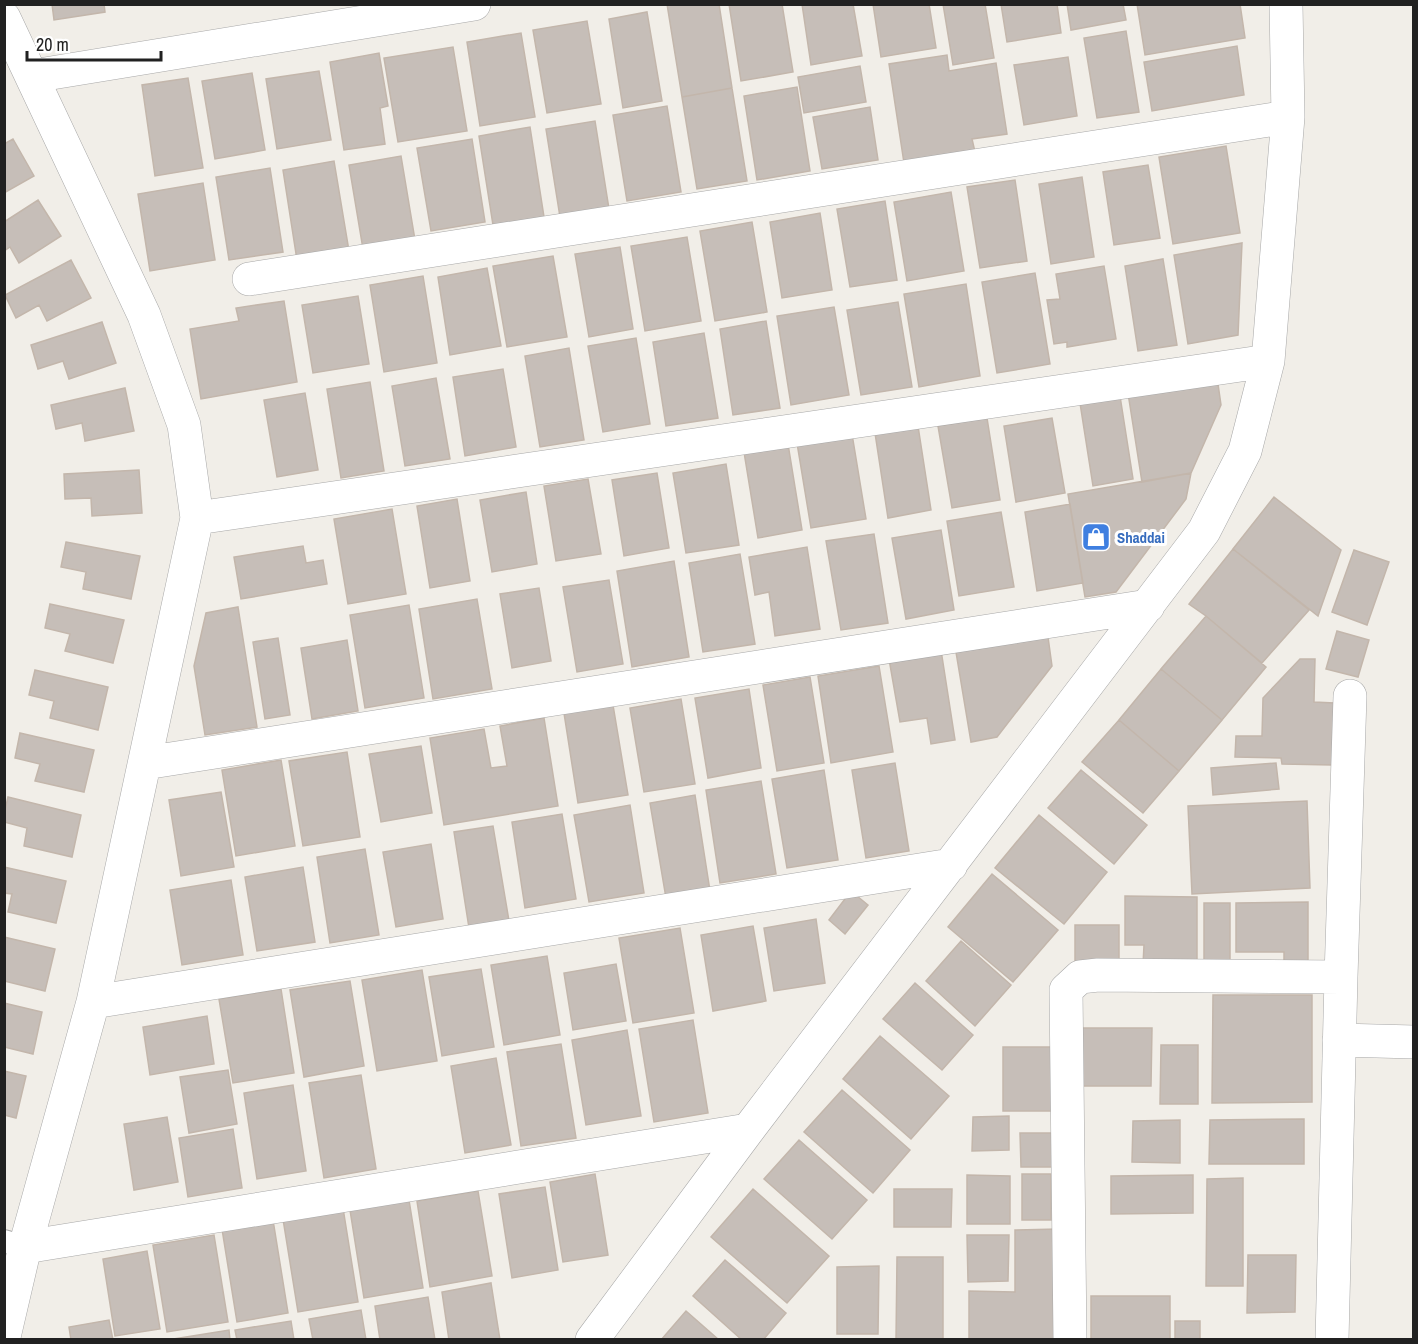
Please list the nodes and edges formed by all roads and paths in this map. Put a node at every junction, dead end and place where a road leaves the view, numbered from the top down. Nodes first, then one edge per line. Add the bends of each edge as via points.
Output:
1 (474, 4) edge
2 (1286, 4) edge
3 (4, 18) edge
4 (33, 76) junction
5 (1288, 117) junction
6 (249, 279) dead end
7 (1268, 360) junction
8 (197, 518) junction
9 (1148, 606) junction
10 (1350, 696) dead end
11 (145, 763) junction
12 (951, 865) junction
13 (1341, 977) junction
14 (93, 1002) junction
15 (1340, 1040) junction
16 (1413, 1042) edge
17 (748, 1130) junction
18 (15, 1244) edge
19 (4, 1337) edge
20 (592, 1340) edge
21 (1070, 1340) edge
22 (1332, 1340) edge

1 - 4 street
2 - 5 street
3 - 4 street
4 - 8 street via 144,315 184,425
5 - 6 street
5 - 7 street
7 - 8 street
7 - 9 street via 1245,451 1204,531
8 - 11 street
9 - 11 street
9 - 12 street
10 - 13 street
11 - 14 street
12 - 14 street
12 - 17 street
13 - 15 street
13 - 21 street via 1098,975 1080,977 1066,990
14 - 18 street
15 - 16 street
15 - 22 street
17 - 18 street
17 - 20 street
18 - 19 street

